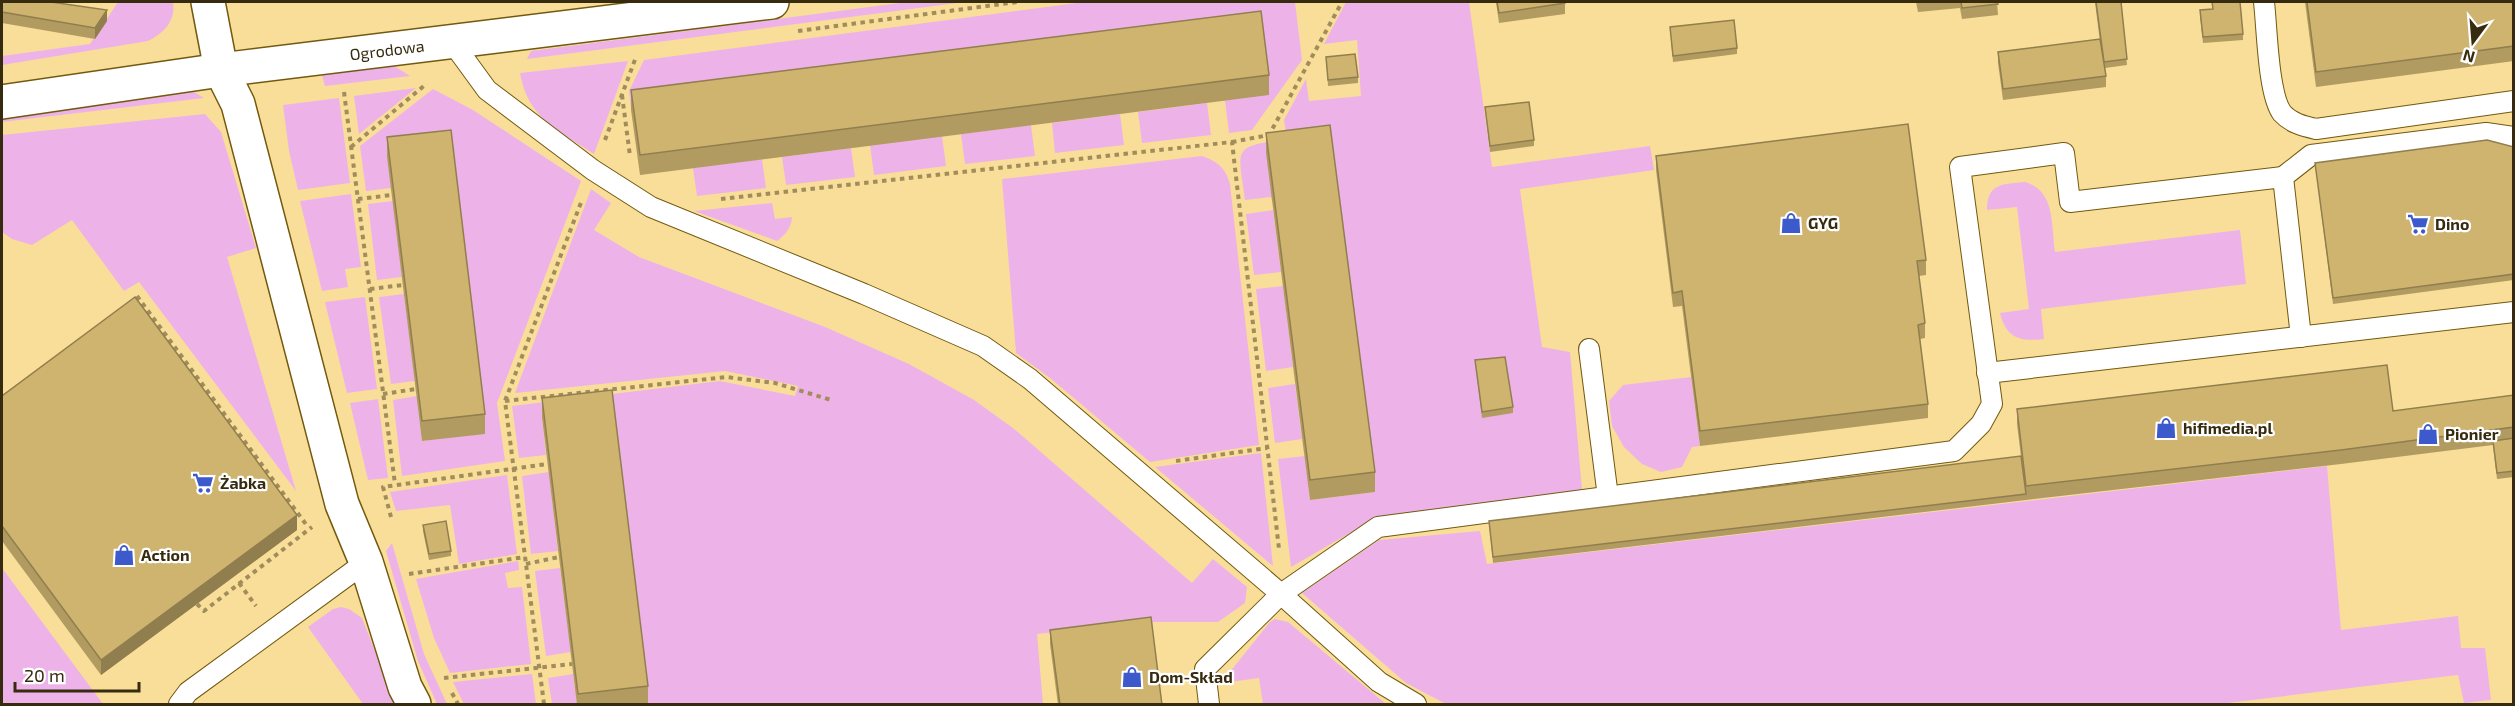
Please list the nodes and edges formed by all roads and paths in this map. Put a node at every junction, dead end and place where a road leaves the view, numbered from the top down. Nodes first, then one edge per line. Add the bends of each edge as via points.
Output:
1 (208, 2) edge
2 (772, 2) edge
3 (1017, 2) edge
4 (1342, 2) edge
5 (2264, 2) edge
6 (649, 9) edge
7 (792, 32) dead end
8 (452, 42) junction
9 (221, 70) junction
10 (433, 79) dead end
11 (344, 90) dead end
12 (622, 94) junction
13 (2514, 101) edge
14 (2, 102) edge
15 (2514, 137) edge
16 (1232, 141) junction
17 (351, 147) junction
18 (593, 170) junction
19 (2283, 177) junction
20 (392, 195) edge
21 (634, 196) junction
22 (358, 198) junction
23 (711, 201) dead end
24 (403, 285) edge
25 (370, 289) junction
26 (137, 296) edge
27 (2514, 312) edge
28 (2301, 337) junction
29 (1589, 349) dead end
30 (1987, 373) junction
31 (416, 389) edge
32 (384, 394) junction
33 (505, 400) junction
34 (831, 400) dead end
35 (1267, 448) junction
36 (547, 464) edge
37 (1132, 467) junction
38 (514, 468) junction
39 (1608, 497) junction
40 (342, 504) junction
41 (309, 529) junction
42 (525, 557) junction
43 (559, 557) edge
44 (526, 564) junction
45 (370, 574) junction
46 (1281, 594) junction
47 (197, 604) edge
48 (572, 664) edge
49 (538, 668) junction
50 (409, 696) edge
51 (179, 705) edge
52 (544, 705) edge
53 (1209, 705) edge
54 (1416, 705) edge

1 - 9 street
2 - 6 street, Ogrodowa
3 - 7 path
4 - 16 path via 1269,135
5 - 13 lane via 2274,98 2283,114 2296,124 2316,129
6 - 8 street, Ogrodowa
6 - 12 path
8 - 9 street, Ogrodowa
8 - 18 lane via 487,90
9 - 14 street, Ogrodowa
9 - 40 street via 238,104
10 - 17 path
11 - 17 path
12 - 18 path
12 - 21 path
15 - 19 lane via 2486,133 2311,155
16 - 23 path
16 - 35 path
17 - 22 path
18 - 21 lane
18 - 33 path
19 - 28 lane
19 - 30 lane via 2070,202 2064,153 1960,166
20 - 22 path
21 - 37 lane via 651,207 984,346
22 - 25 path
24 - 25 path
25 - 32 path
26 - 41 path
27 - 28 lane
28 - 30 lane
29 - 39 lane
30 - 39 lane via 1992,404 1981,424 1954,451
31 - 32 path
32 - 38 path via 395,484
33 - 34 path via 726,376 775,383
33 - 38 path
35 - 37 path
35 - 46 path
36 - 38 path
37 - 46 lane
38 - 42 path
39 - 46 lane via 1378,527
40 - 41 path
40 - 45 street
41 - 47 path via 204,611
42 - 44 path
42 - 45 path via 409,574
43 - 44 path
44 - 49 path
45 - 50 street
45 - 51 lane via 189,692
46 - 53 lane via 1205,669
46 - 54 lane via 1378,682
48 - 49 path
49 - 50 path via 445,678
49 - 52 path

